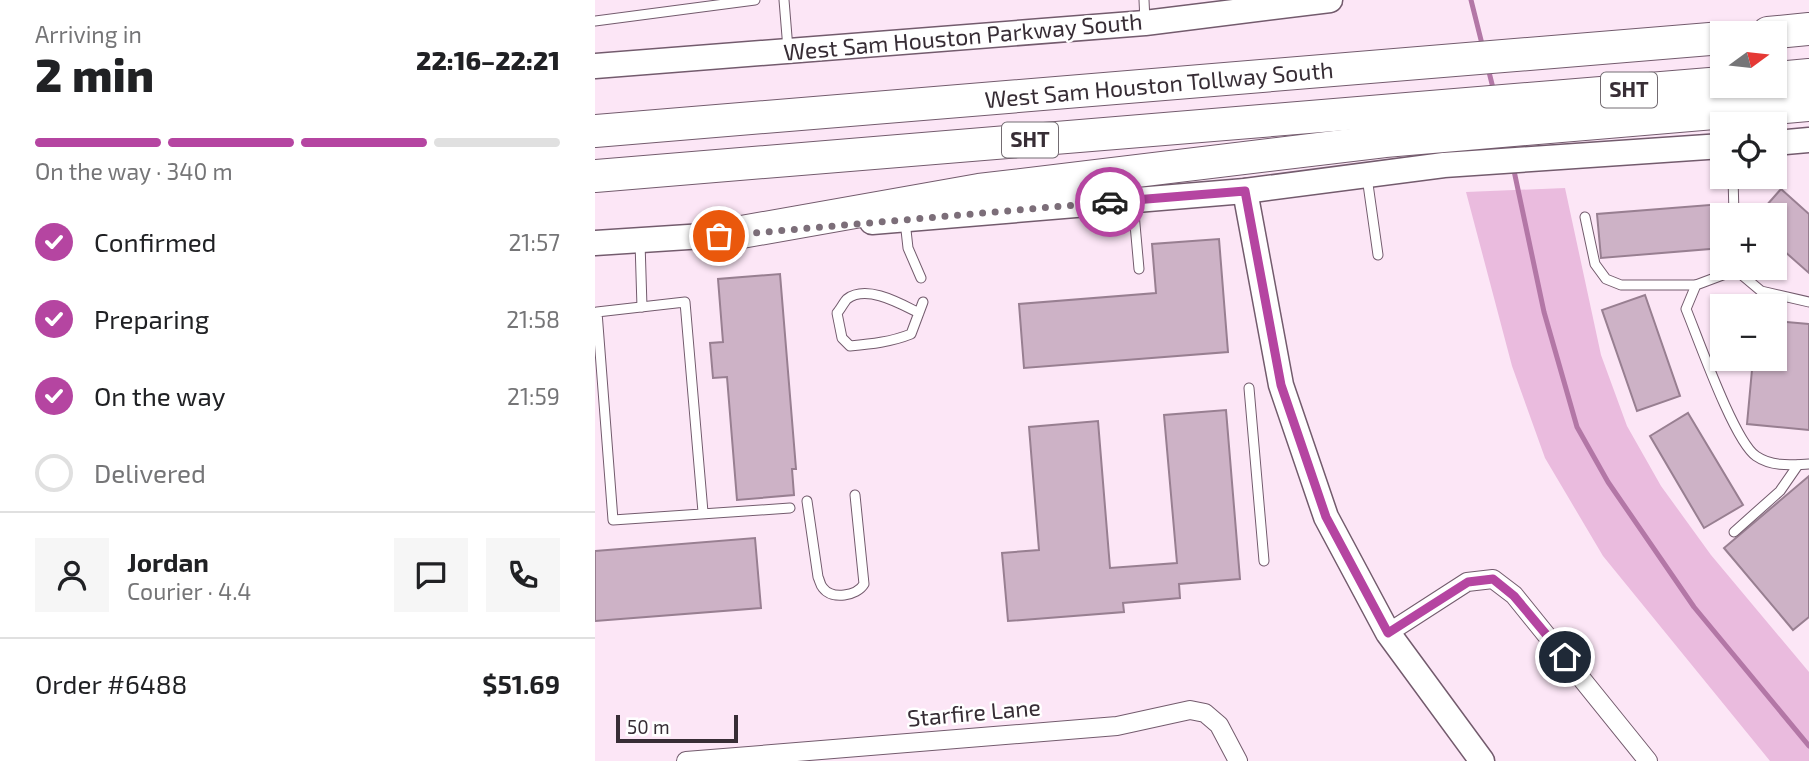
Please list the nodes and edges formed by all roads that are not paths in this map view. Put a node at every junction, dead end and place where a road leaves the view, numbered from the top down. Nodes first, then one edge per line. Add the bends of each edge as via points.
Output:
1 (755, 0) edge
2 (784, 0) edge
3 (1330, 0) edge
4 (1145, 11) edge
5 (595, 21) edge
6 (1809, 29) edge
7 (1787, 31) edge
8 (1710, 39) edge
9 (789, 51) junction
10 (595, 66) edge
11 (1809, 75) edge
12 (1787, 77) edge
13 (1710, 84) edge
14 (1809, 105) edge
15 (595, 131) edge
16 (1809, 140) edge
17 (1787, 142) edge
18 (1710, 147) edge
19 (1366, 175) junction
20 (595, 176) edge
21 (1245, 191) junction
22 (1133, 201) junction
23 (1585, 217) dead end
24 (905, 219) junction
25 (719, 236) junction
26 (640, 241) junction
27 (595, 243) edge
28 (1378, 256) dead end
29 (1139, 269) dead end
30 (921, 278) dead end
31 (1710, 279) edge
32 (1749, 280) edge
33 (1696, 285) junction
34 (923, 302) dead end
35 (1809, 302) edge
36 (642, 307) junction
37 (919, 313) junction
38 (1249, 388) dead end
39 (1809, 464) edge
40 (1798, 465) junction
41 (855, 495) dead end
42 (807, 501) dead end
43 (790, 508) dead end
44 (703, 512) junction
45 (1734, 532) dead end
46 (1263, 561) dead end
47 (1388, 633) junction
48 (1476, 759) edge
49 (686, 761) edge
50 (1238, 761) edge
51 (1648, 761) edge

1 - 5 lane
2 - 9 lane
3 - 4 main road, West Sam Houston Parkway South
4 - 9 main road, West Sam Houston Parkway South
6 - 7 highway
8 - 15 highway, West Sam Houston Tollway South / SHT
9 - 10 main road, West Sam Houston Parkway South
11 - 12 highway
13 - 20 highway, West Sam Houston Tollway South / SHT
14 - 25 highway via 1385,141 979,190
16 - 17 main road
18 - 19 main road via 1444,165
19 - 21 main road
19 - 28 lane
21 - 22 main road
21 - 47 main road via 1281,385 1326,517
22 - 24 main road
22 - 29 lane
23 - 33 lane via 1595,264 1606,279 1621,285
24 - 25 main road
24 - 30 lane via 908,248
25 - 26 main road
26 - 27 main road
26 - 36 lane
31 - 33 lane
32 - 35 lane via 1761,290
33 - 40 lane via 1686,309 1733,424 1755,455 1782,466
34 - 37 lane
36 - 44 lane via 685,302
36 - 44 lane via 597,312 613,520
37 - 37 lane via 911,334 850,346 842,338 837,313 847,299 862,294 890,298
38 - 46 lane
39 - 40 lane
40 - 45 lane via 1780,491
41 - 42 lane via 864,584 853,594 838,595 823,588
43 - 44 lane
47 - 48 main road
47 - 51 street via 1468,582 1493,579 1514,596
49 - 50 street, Starfire Lane via 1117,726 1190,710 1205,713 1219,725

